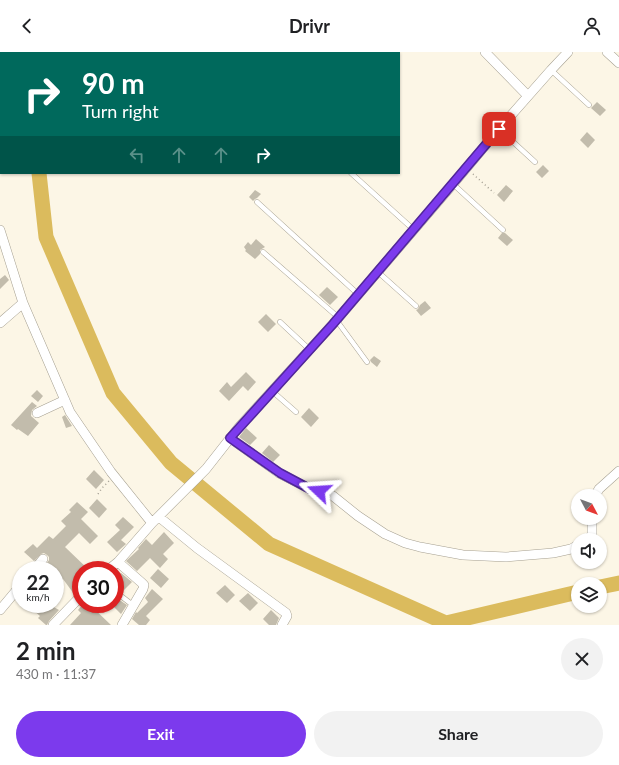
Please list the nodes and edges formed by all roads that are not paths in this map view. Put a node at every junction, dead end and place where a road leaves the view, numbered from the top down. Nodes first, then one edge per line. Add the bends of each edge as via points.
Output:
1 (485, 52) edge
2 (568, 52) edge
3 (607, 52) edge
4 (619, 63) edge
5 (551, 70) junction
6 (528, 96) junction
7 (589, 105) dead end
8 (499, 129) junction
9 (535, 162) dead end
10 (352, 174) edge
11 (453, 184) junction
12 (257, 202) dead end
13 (0, 230) edge
14 (414, 230) junction
15 (503, 230) dead end
16 (2, 248) edge
17 (264, 252) dead end
18 (378, 272) junction
19 (359, 295) junction
20 (22, 303) junction
21 (416, 306) dead end
22 (338, 319) junction
23 (280, 322) dead end
24 (0, 323) edge
25 (310, 350) junction
26 (367, 362) dead end
27 (272, 391) junction
28 (65, 400) junction
29 (296, 412) dead end
30 (37, 413) dead end
31 (230, 438) junction
32 (619, 470) edge
33 (599, 489) edge
34 (156, 520) junction
35 (571, 549) edge
36 (119, 561) edge
37 (124, 567) edge
38 (12, 596) edge
39 (124, 598) edge
40 (72, 605) edge
41 (134, 606) junction
42 (0, 610) edge
43 (53, 625) edge
44 (122, 625) edge
45 (282, 625) edge

1 - 6 street
2 - 5 street
3 - 4 street
5 - 6 street
5 - 7 lane
6 - 8 street
8 - 9 lane
8 - 11 street
10 - 14 lane
11 - 14 street
11 - 15 lane
12 - 19 lane
13 - 16 street
14 - 18 street
16 - 20 street
17 - 22 lane
18 - 19 street
18 - 21 lane
19 - 22 street
20 - 24 street
20 - 28 street
22 - 25 street
22 - 26 lane
23 - 25 lane
25 - 27 street
27 - 29 lane
27 - 31 street
28 - 30 street
28 - 34 street via 70,412 115,476
31 - 34 street via 206,469
31 - 35 street via 280,473 310,489 333,496 385,534 404,543 463,555 506,557
32 - 33 street
34 - 36 street
34 - 45 street via 286,614
37 - 41 street via 144,585
38 - 42 street
39 - 41 lane
40 - 43 street
41 - 44 street

